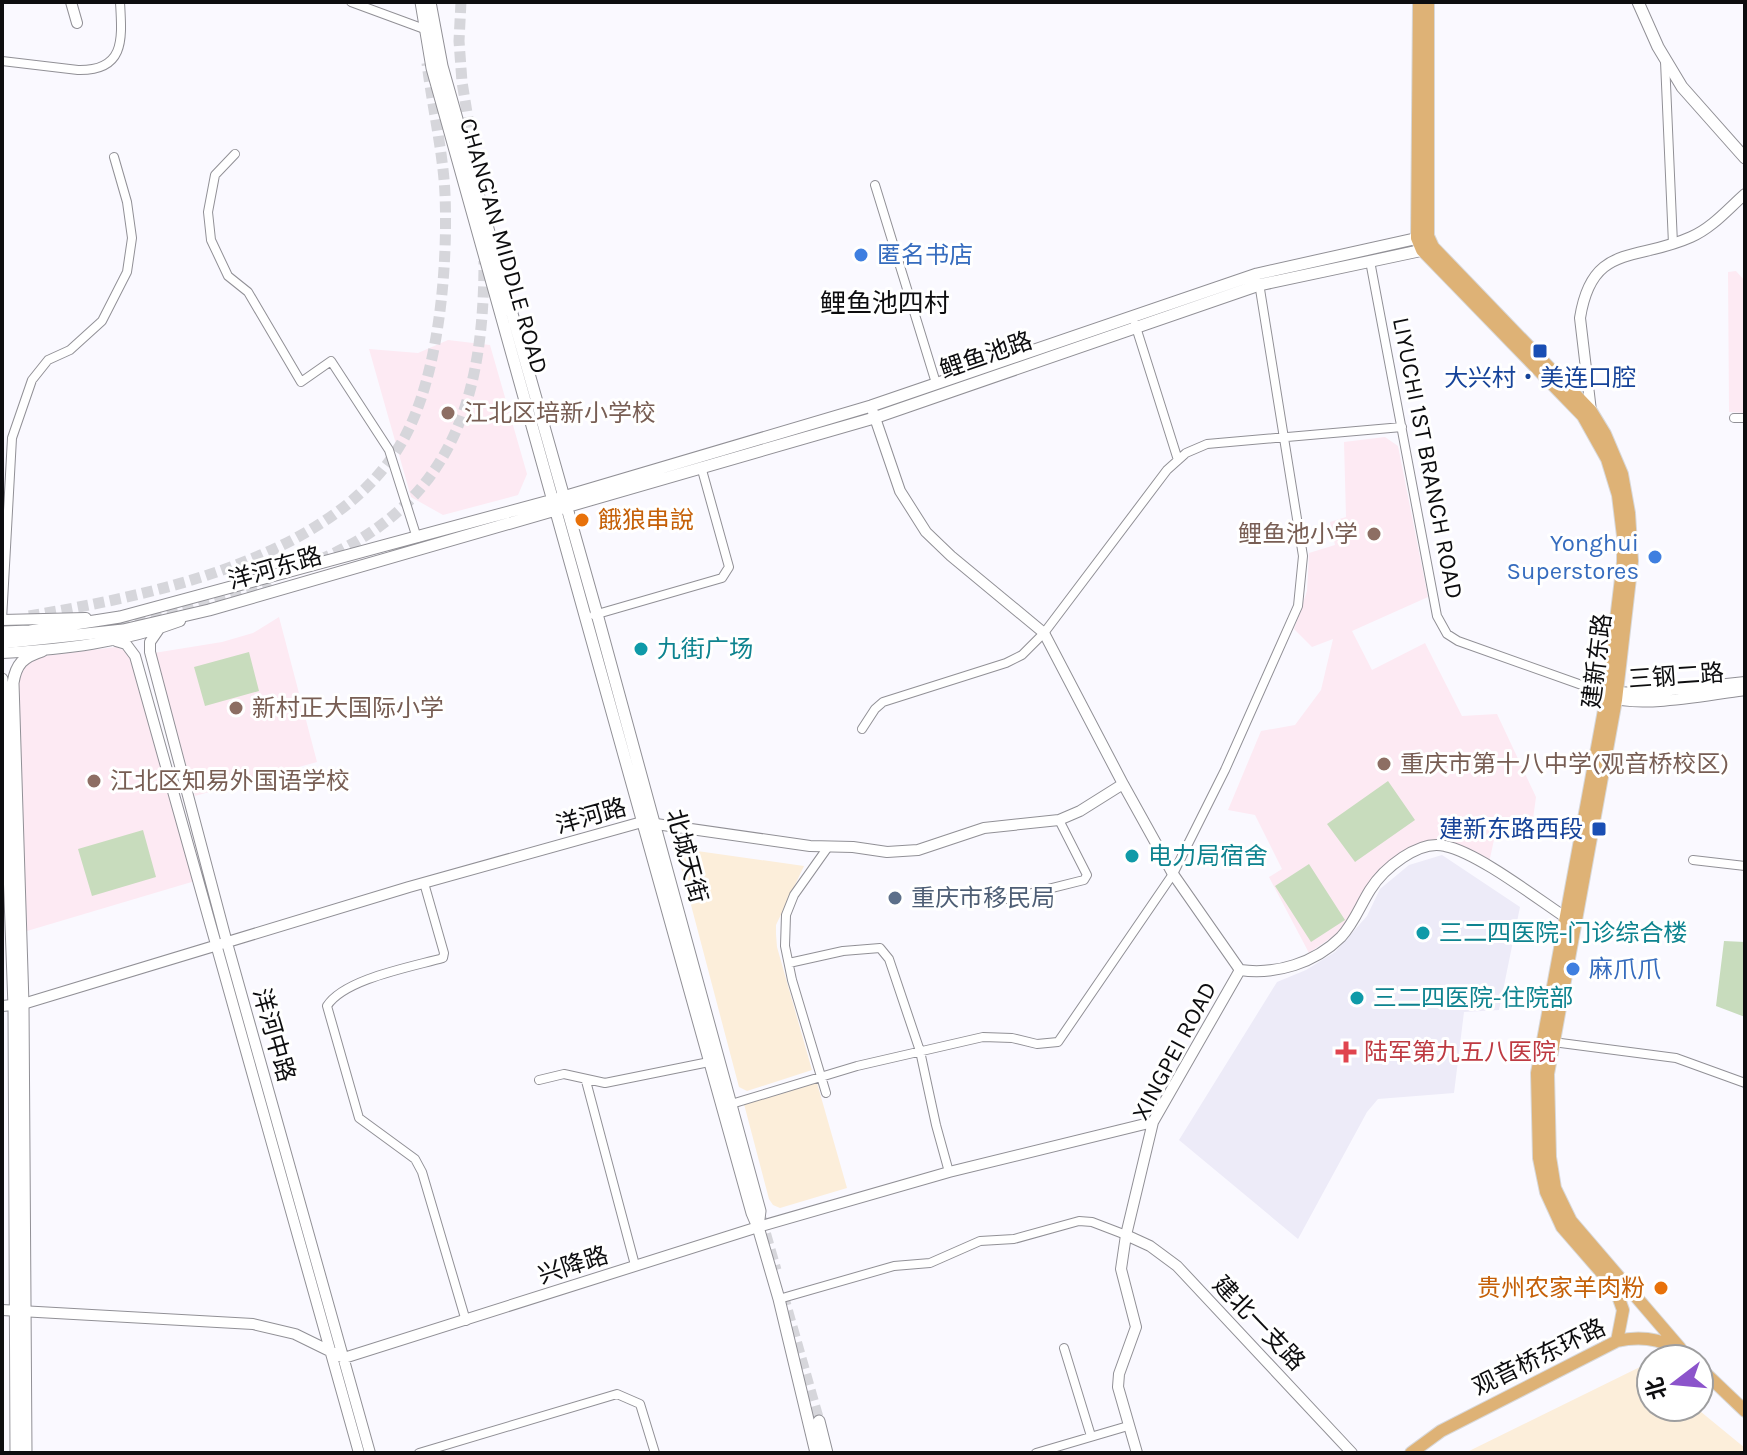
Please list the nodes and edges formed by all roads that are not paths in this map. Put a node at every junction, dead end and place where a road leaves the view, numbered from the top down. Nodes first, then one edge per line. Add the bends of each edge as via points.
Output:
1 (71, 2) edge
2 (120, 2) edge
3 (351, 2) edge
4 (421, 2) edge
5 (430, 2) edge
6 (1419, 2) edge
7 (1428, 2) edge
8 (1638, 2) edge
9 (1645, 2) edge
10 (77, 23) dead end
11 (430, 31) junction
12 (1665, 59) junction
13 (2, 61) edge
14 (1745, 148) edge
15 (235, 154) dead end
16 (114, 157) dead end
17 (1745, 158) edge
18 (875, 185) dead end
19 (1745, 194) edge
20 (1425, 243) junction
21 (1673, 244) junction
22 (1370, 261) junction
23 (1258, 280) junction
24 (1134, 321) junction
25 (936, 383) junction
26 (1591, 411) junction
27 (873, 412) junction
28 (1734, 418) dead end
29 (1745, 418) edge
30 (1402, 427) junction
31 (1284, 436) junction
32 (1178, 460) junction
33 (702, 470) junction
34 (560, 504) junction
35 (417, 538) junction
36 (209, 610) junction
37 (592, 616) junction
38 (120, 617) junction
39 (2, 620) edge
40 (159, 629) junction
41 (2, 632) edge
42 (1044, 633) junction
43 (116, 641) junction
44 (2, 643) edge
45 (42, 651) junction
46 (2, 653) edge
47 (2, 679) edge
48 (1745, 682) edge
49 (1745, 690) edge
50 (1613, 695) junction
51 (862, 729) dead end
52 (1123, 784) junction
53 (1059, 820) junction
54 (642, 822) junction
55 (656, 824) junction
56 (828, 847) junction
57 (1693, 860) dead end
58 (1745, 866) edge
59 (1173, 874) junction
60 (424, 883) junction
61 (969, 899) dead end
62 (1570, 920) junction
63 (223, 944) junction
64 (789, 963) junction
65 (1240, 970) junction
66 (13, 1006) edge
67 (1553, 1042) junction
68 (920, 1051) junction
69 (713, 1061) junction
70 (821, 1077) junction
71 (539, 1080) dead end
72 (586, 1081) junction
73 (1745, 1083) edge
74 (826, 1093) dead end
75 (726, 1106) junction
76 (1153, 1122) junction
77 (949, 1172) junction
78 (758, 1227) junction
79 (1126, 1235) junction
80 (635, 1265) junction
81 (779, 1299) junction
82 (2, 1310) edge
83 (21, 1311) junction
84 (466, 1321) junction
85 (1617, 1341) junction
86 (1662, 1343) edge
87 (1676, 1343) edge
88 (1064, 1348) dead end
89 (331, 1350) junction
90 (344, 1358) junction
91 (1715, 1382) edge
92 (1745, 1411) edge
93 (819, 1421) tunnel mouth
94 (1128, 1426) junction
95 (1091, 1436) junction
96 (1061, 1449) edge
97 (16, 1453) edge
98 (26, 1453) edge
99 (359, 1453) edge
100 (370, 1453) edge
101 (419, 1453) edge
102 (655, 1453) edge
103 (816, 1453) edge
104 (827, 1453) edge
105 (1036, 1453) edge
106 (1137, 1453) edge
107 (1352, 1453) edge
108 (1411, 1453) edge

1 - 10 street
2 - 13 street via 120,46 105,65 78,70
3 - 11 street
4 - 11 main road, CHANG'AN MIDDLE ROAD
5 - 11 main road, CHANG'AN MIDDLE ROAD
6 - 20 main road
7 - 20 main road
8 - 12 main road
9 - 14 main road via 1686,82
11 - 34 main road, CHANG'AN MIDDLE ROAD
12 - 17 main road via 1682,87
12 - 21 street
15 - 35 street via 215,175 208,212 216,252 228,276 248,292 301,382 331,361 389,450
16 - 39 street via 132,238 127,272 102,321 70,350 48,360 32,380 12,438
18 - 25 street
19 - 21 street via 1704,231
20 - 22 main road, 鲤鱼池路
20 - 23 main road, 鲤鱼池路
20 - 26 main road, 建新东路
20 - 50 main road, 建新东路 via 1583,416 1607,459 1623,536
21 - 26 street via 1611,261 1587,292 1580,333
22 - 23 main road, 鲤鱼池路
22 - 30 street, LIYUCHI 1ST BRANCH ROAD
23 - 24 main road, 鲤鱼池路
23 - 31 street
24 - 25 main road, 鲤鱼池路
24 - 27 main road, 鲤鱼池路
24 - 32 street
25 - 27 main road, 鲤鱼池路
26 - 50 main road, 建新东路 via 1616,455 1629,513 1632,561
27 - 33 main road, 鲤鱼池路
27 - 34 main road, 鲤鱼池路
27 - 42 street via 900,491 926,532
28 - 29 street
30 - 31 street
30 - 50 street, LIYUCHI 1ST BRANCH ROAD via 1443,629 1458,641
31 - 32 street via 1207,444
31 - 59 street via 1303,556 1298,606
32 - 42 street
33 - 34 main road, 鲤鱼池路
33 - 37 street via 729,567 726,574
34 - 35 main road, 洋河东路
34 - 36 main road, 洋河东路
34 - 37 main road, 北城天街
35 - 38 main road, 洋河东路
36 - 40 street
36 - 44 main road, 洋河东路 via 109,632
37 - 54 main road, 北城天街
37 - 55 main road, 北城天街
38 - 39 street
38 - 41 main road, 洋河东路
40 - 43 street
40 - 63 street, 洋河中路 via 150,652
42 - 51 street via 1006,663 883,702
42 - 52 street
43 - 45 street
43 - 63 street, 洋河中路 via 135,656
45 - 46 street
45 - 66 main road via 18,665 13,683
47 - 66 main road
48 - 50 street, 三钢二路
49 - 50 street, 三钢二路 via 1643,701
50 - 62 main road, 建新东路
52 - 53 street, 洋河路
52 - 59 street
53 - 56 street, 洋河路 via 984,828 918,850
53 - 61 street via 1087,875 1084,880 1008,899
54 - 55 street, 洋河路
54 - 60 street, 洋河路
54 - 69 main road, 北城天街
55 - 56 street, 洋河路
55 - 69 main road, 北城天街
56 - 64 street via 786,915
57 - 58 street
59 - 65 street
59 - 68 street via 1058,1042 983,1037
60 - 63 street, 洋河路
60 - 84 street via 443,958 370,978 333,996 327,1006 359,1118 415,1159 422,1172
62 - 65 street, XINGPEI ROAD via 1465,853 1430,845 1379,879 1329,948 1275,971
62 - 67 main road, 建新东路
62 - 85 main road, 建新东路 via 1537,1073 1539,1158 1546,1192 1562,1227 1620,1299 1623,1318
63 - 66 street, 洋河路
63 - 89 street, 洋河中路
63 - 90 street, 洋河中路
64 - 68 street via 880,948 889,959
64 - 70 street
65 - 76 street, XINGPEI ROAD
66 - 83 main road
67 - 73 street via 1676,1058
67 - 87 main road, 建新东路 via 1548,1074 1550,1157 1562,1206
68 - 70 street
68 - 77 street
69 - 72 street via 605,1083
69 - 75 main road, 北城天街
70 - 74 street
70 - 75 street
71 - 72 street via 564,1074
72 - 80 street
75 - 78 main road, 北城天街 via 760,1211
76 - 77 street, 兴降路
76 - 79 street, XINGPEI ROAD
77 - 78 street, 兴降路
78 - 80 street, 兴降路
78 - 81 main road, 北城天街
79 - 81 street via 1079,1221 1014,1239 980,1241 930,1263 894,1266
79 - 94 street, XINGPEI ROAD via 1121,1269 1136,1327 1118,1387
79 - 107 street, 建北一支路 via 1177,1266
80 - 84 street, 兴降路
81 - 103 main road, 北城天街
82 - 83 street
83 - 89 street via 253,1324
83 - 97 main road
83 - 98 main road
84 - 90 street, 兴降路
85 - 86 main road, 观音桥东环路 via 1641,1337
85 - 108 main road, 观音桥东环路 via 1441,1431
88 - 95 street
89 - 90 street
89 - 99 street, 洋河中路
90 - 100 street, 洋河中路
91 - 92 main road
93 - 104 main road
94 - 95 street
94 - 106 street, XINGPEI ROAD
95 - 96 street
96 - 105 street
101 - 102 street via 617,1394 640,1404

